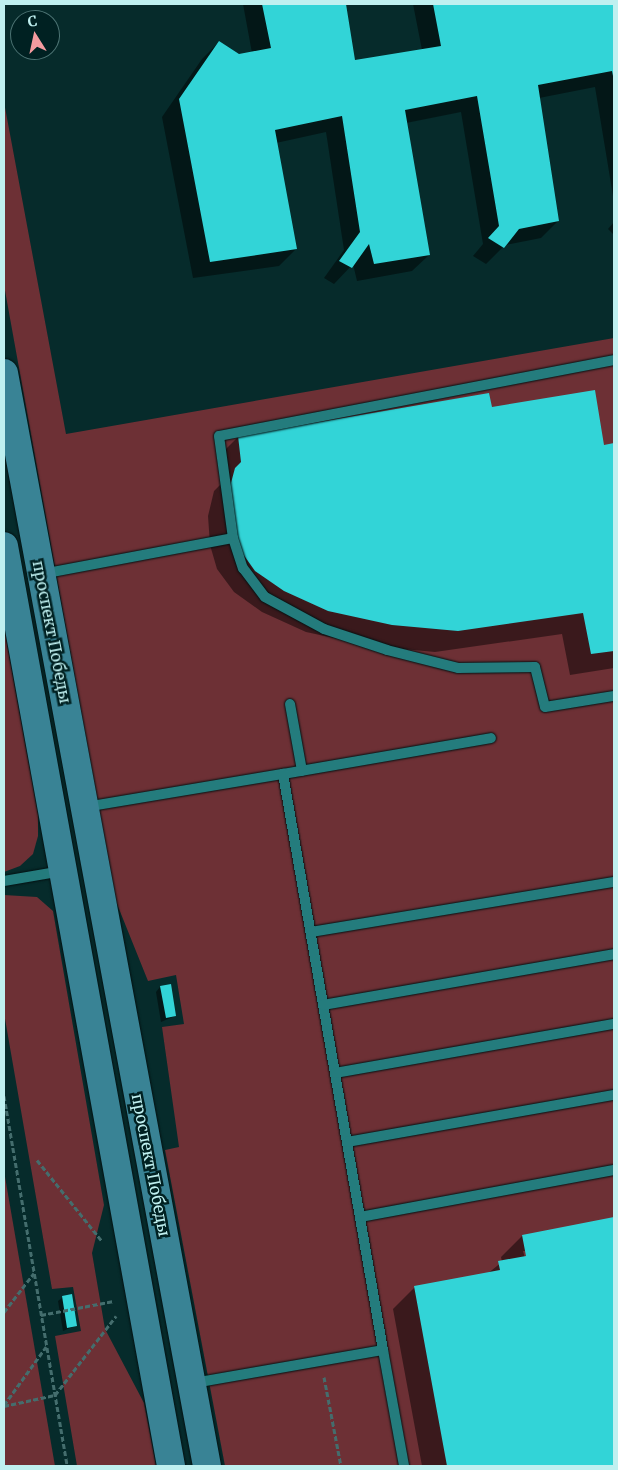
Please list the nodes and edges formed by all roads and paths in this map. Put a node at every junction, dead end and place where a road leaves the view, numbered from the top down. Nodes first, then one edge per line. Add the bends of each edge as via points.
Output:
1 (614, 360) edge
2 (4, 373) edge
3 (6, 400) edge
4 (233, 538) junction
5 (4, 546) edge
6 (41, 574) junction
7 (614, 696) edge
8 (290, 704) dead end
9 (491, 738) dead end
10 (302, 771) junction
11 (283, 774) junction
12 (84, 808) junction
13 (95, 865) junction
14 (63, 871) junction
15 (4, 881) edge
16 (614, 882) edge
17 (311, 932) junction
18 (614, 954) edge
19 (323, 1005) junction
20 (614, 1024) edge
21 (335, 1073) junction
22 (614, 1095) edge
23 (4, 1096) edge
24 (347, 1142) junction
25 (37, 1160) dead end
26 (614, 1170) edge
27 (360, 1217) junction
28 (107, 1246) dead end
29 (34, 1273) junction
30 (114, 1292) dead end
31 (116, 1301) junction
32 (4, 1312) edge
33 (41, 1314) junction
34 (47, 1346) junction
35 (382, 1350) junction
36 (321, 1361) junction
37 (192, 1383) junction
38 (55, 1395) junction
39 (4, 1405) edge
40 (67, 1466) edge
41 (171, 1466) edge
42 (207, 1466) edge
43 (341, 1466) edge
44 (404, 1466) edge

1 - 4 lane via 219,436
2 - 3 main road, проспект Победы
3 - 6 main road, проспект Победы
4 - 6 lane
4 - 7 lane via 243,568 265,597 324,629 387,650 458,668 535,667 544,708
5 - 14 main road, проспект Победы
6 - 12 main road, проспект Победы
8 - 10 lane
9 - 10 lane
10 - 11 lane
11 - 12 lane
11 - 17 lane
12 - 13 main road, проспект Победы
13 - 14 main road
13 - 37 main road, проспект Победы
14 - 15 lane
14 - 41 main road, проспект Победы
16 - 17 lane
17 - 19 lane
18 - 19 lane
19 - 21 lane
20 - 21 lane
21 - 24 lane
22 - 24 lane
23 - 29 path
24 - 27 lane
25 - 28 path
26 - 27 lane
27 - 35 lane
29 - 32 path
29 - 33 path
30 - 31 path
31 - 33 path
31 - 38 path via 118,1314
33 - 34 path
34 - 38 path
34 - 39 path
35 - 36 lane
35 - 44 lane
36 - 37 lane
36 - 43 path
37 - 42 main road, проспект Победы
38 - 39 path
38 - 40 path

